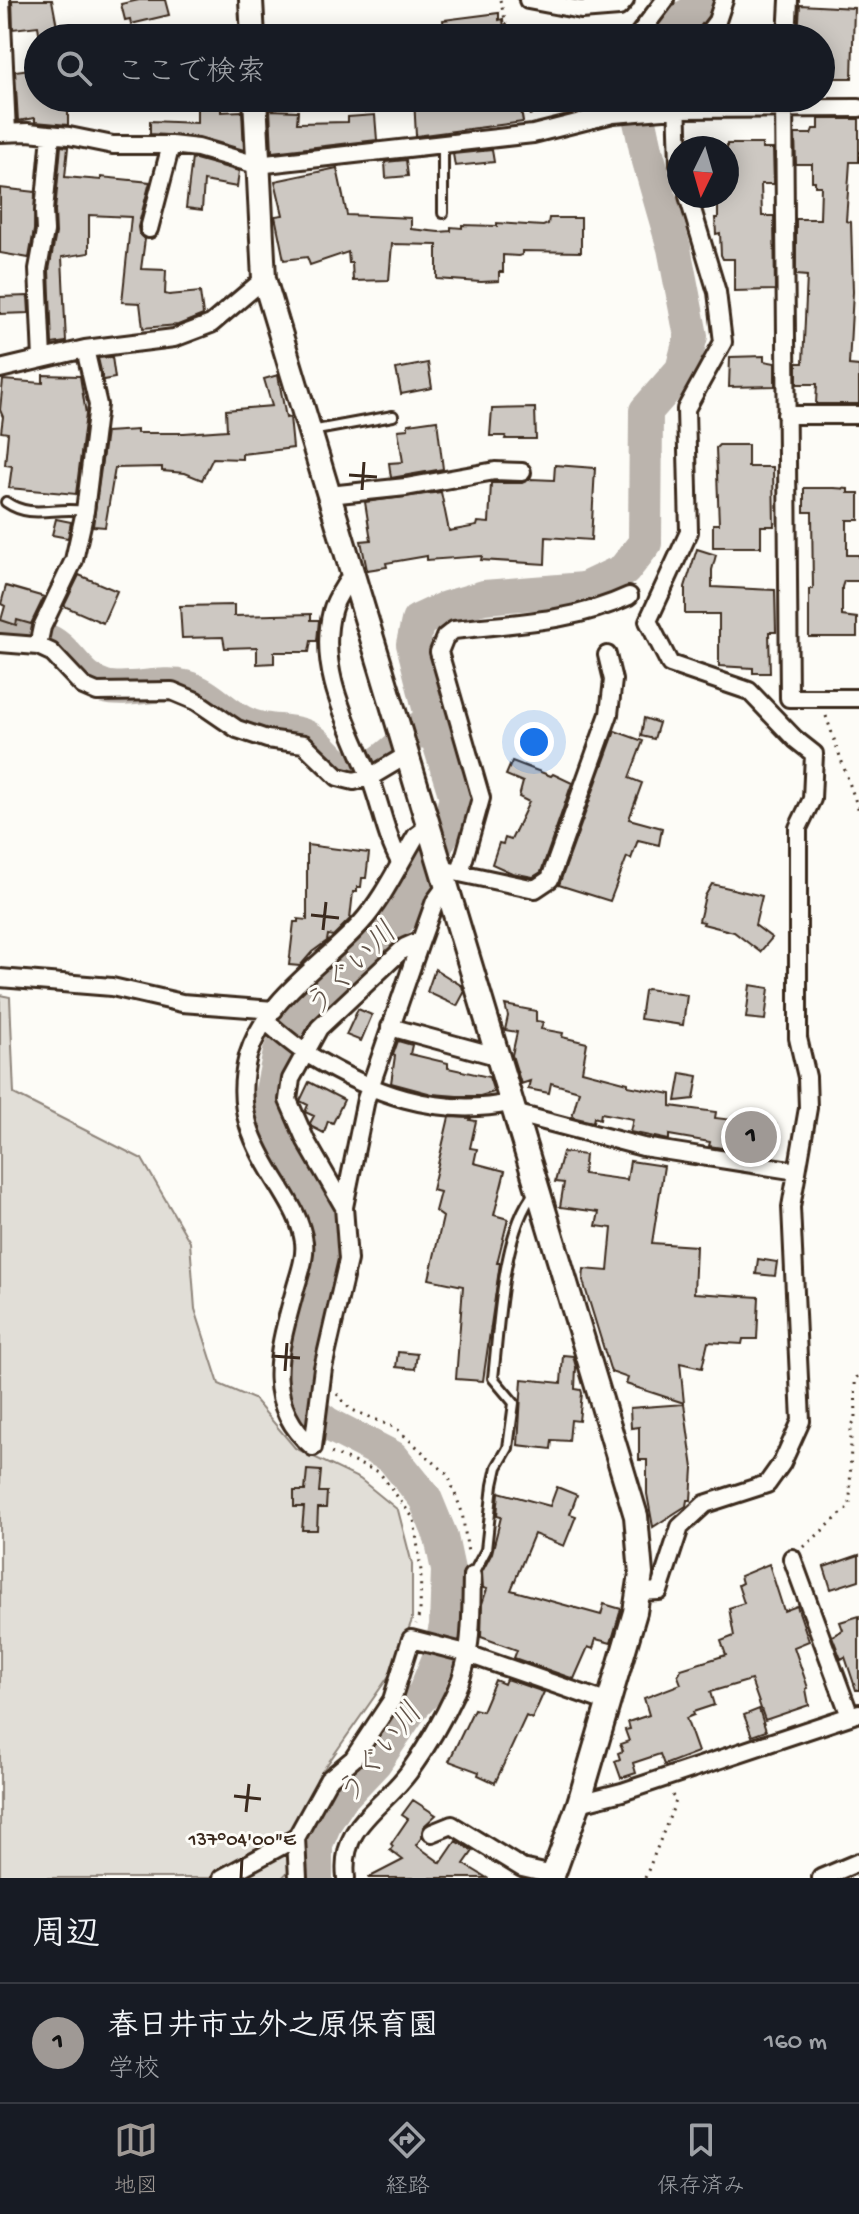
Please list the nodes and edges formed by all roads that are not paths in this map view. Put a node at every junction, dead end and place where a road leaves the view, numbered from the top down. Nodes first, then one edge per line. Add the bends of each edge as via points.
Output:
1 (1, 0) edge
2 (251, 0) edge
3 (528, 0) edge
4 (625, 0) edge
5 (665, 0) edge
6 (724, 0) edge
7 (789, 0) edge
8 (252, 24) edge
9 (647, 24) edge
10 (715, 24) edge
11 (788, 24) edge
12 (835, 106) edge
13 (859, 108) edge
14 (255, 112) edge
15 (597, 112) edge
16 (676, 112) edge
17 (784, 112) edge
18 (3, 132) edge
19 (51, 135) junction
20 (678, 136) edge
21 (171, 145) junction
22 (443, 145) junction
23 (257, 165) junction
24 (692, 208) edge
25 (443, 213) dead end
26 (149, 229) dead end
27 (264, 279) junction
28 (85, 349) junction
29 (42, 359) junction
30 (0, 369) edge
31 (786, 415) junction
32 (859, 415) edge
33 (393, 416) dead end
34 (310, 432) junction
35 (522, 472) dead end
36 (329, 495) junction
37 (6, 502) dead end
38 (85, 511) junction
39 (352, 573) junction
40 (629, 596) dead end
41 (0, 643) edge
42 (38, 646) junction
43 (607, 655) dead end
44 (859, 698) edge
45 (406, 754) junction
46 (370, 777) junction
47 (428, 828) junction
48 (400, 862) junction
49 (449, 876) junction
50 (421, 940) junction
51 (0, 978) edge
52 (269, 1015) junction
53 (390, 1027) junction
54 (305, 1053) junction
55 (496, 1056) junction
56 (369, 1087) junction
57 (512, 1108) junction
58 (797, 1171) junction
59 (538, 1190) junction
60 (344, 1207) junction
61 (792, 1558) road end
62 (472, 1576) joint
63 (638, 1592) junction
64 (466, 1653) junction
65 (609, 1703) junction
66 (854, 1715) edge
67 (579, 1803) junction
68 (432, 1833) dead end
69 (296, 1838) junction
70 (859, 1862) edge
71 (552, 1876) edge
72 (222, 1878) edge
73 (298, 1878) edge
74 (346, 1878) edge
75 (821, 1878) edge

1 - 18 street
2 - 8 street
3 - 4 street via 581,10 619,7
5 - 9 street
6 - 10 street
7 - 11 street
12 - 13 street
14 - 23 street
15 - 22 street via 533,134
16 - 20 street
17 - 31 street
18 - 19 street
19 - 21 street via 113,145
19 - 29 street via 38,269
21 - 23 street
21 - 26 street
22 - 23 street
22 - 25 lane
23 - 27 street
24 - 58 street via 717,292 723,342 686,409 689,532 648,621 670,664 749,691 814,754 812,799 798,828 798,1038 808,1108
27 - 28 street via 211,324 174,338
27 - 34 street
28 - 29 street
28 - 38 street via 98,405
29 - 30 street
31 - 32 street
31 - 44 street via 789,698
33 - 34 lane
34 - 36 street
35 - 36 street via 495,471
36 - 39 street
37 - 38 lane via 28,513
38 - 42 street via 74,560
39 - 45 street
39 - 46 street via 332,609 327,648 349,733
40 - 49 street via 572,617 454,630 445,637 439,652 481,798
41 - 42 street
42 - 46 street via 97,692 172,691 237,729 304,744 338,777
43 - 49 street via 613,680 609,714 550,879 535,889
45 - 46 street
45 - 47 street
46 - 48 street
47 - 48 street via 416,836
47 - 49 street
48 - 52 street via 363,921
49 - 50 street
49 - 55 street
50 - 53 street
50 - 54 street via 405,947 319,1028
51 - 52 street via 112,987
52 - 54 street
52 - 60 street via 249,1055 244,1104 249,1133 297,1215 305,1245 277,1377 282,1405 313,1447 323,1368 348,1260
53 - 55 street
53 - 56 street
54 - 56 street
54 - 60 street via 291,1079 288,1100
55 - 57 street
56 - 57 street via 450,1109
56 - 60 street
57 - 58 street via 643,1147
57 - 59 street
58 - 63 street via 791,1207 801,1421 767,1484 705,1504 680,1527 659,1591
59 - 62 lane via 521,1215 508,1260 493,1378 514,1403 514,1417 493,1485 486,1550
59 - 63 street via 631,1494 641,1574
61 - 66 street
62 - 64 street
63 - 65 street
64 - 65 street
64 - 69 street via 417,1641 392,1700 353,1759 328,1780
64 - 74 street via 456,1690 409,1773 357,1827 346,1849
65 - 67 street
66 - 67 street
67 - 71 street
68 - 71 street via 452,1825 522,1868
69 - 72 street
69 - 73 street
70 - 75 street

